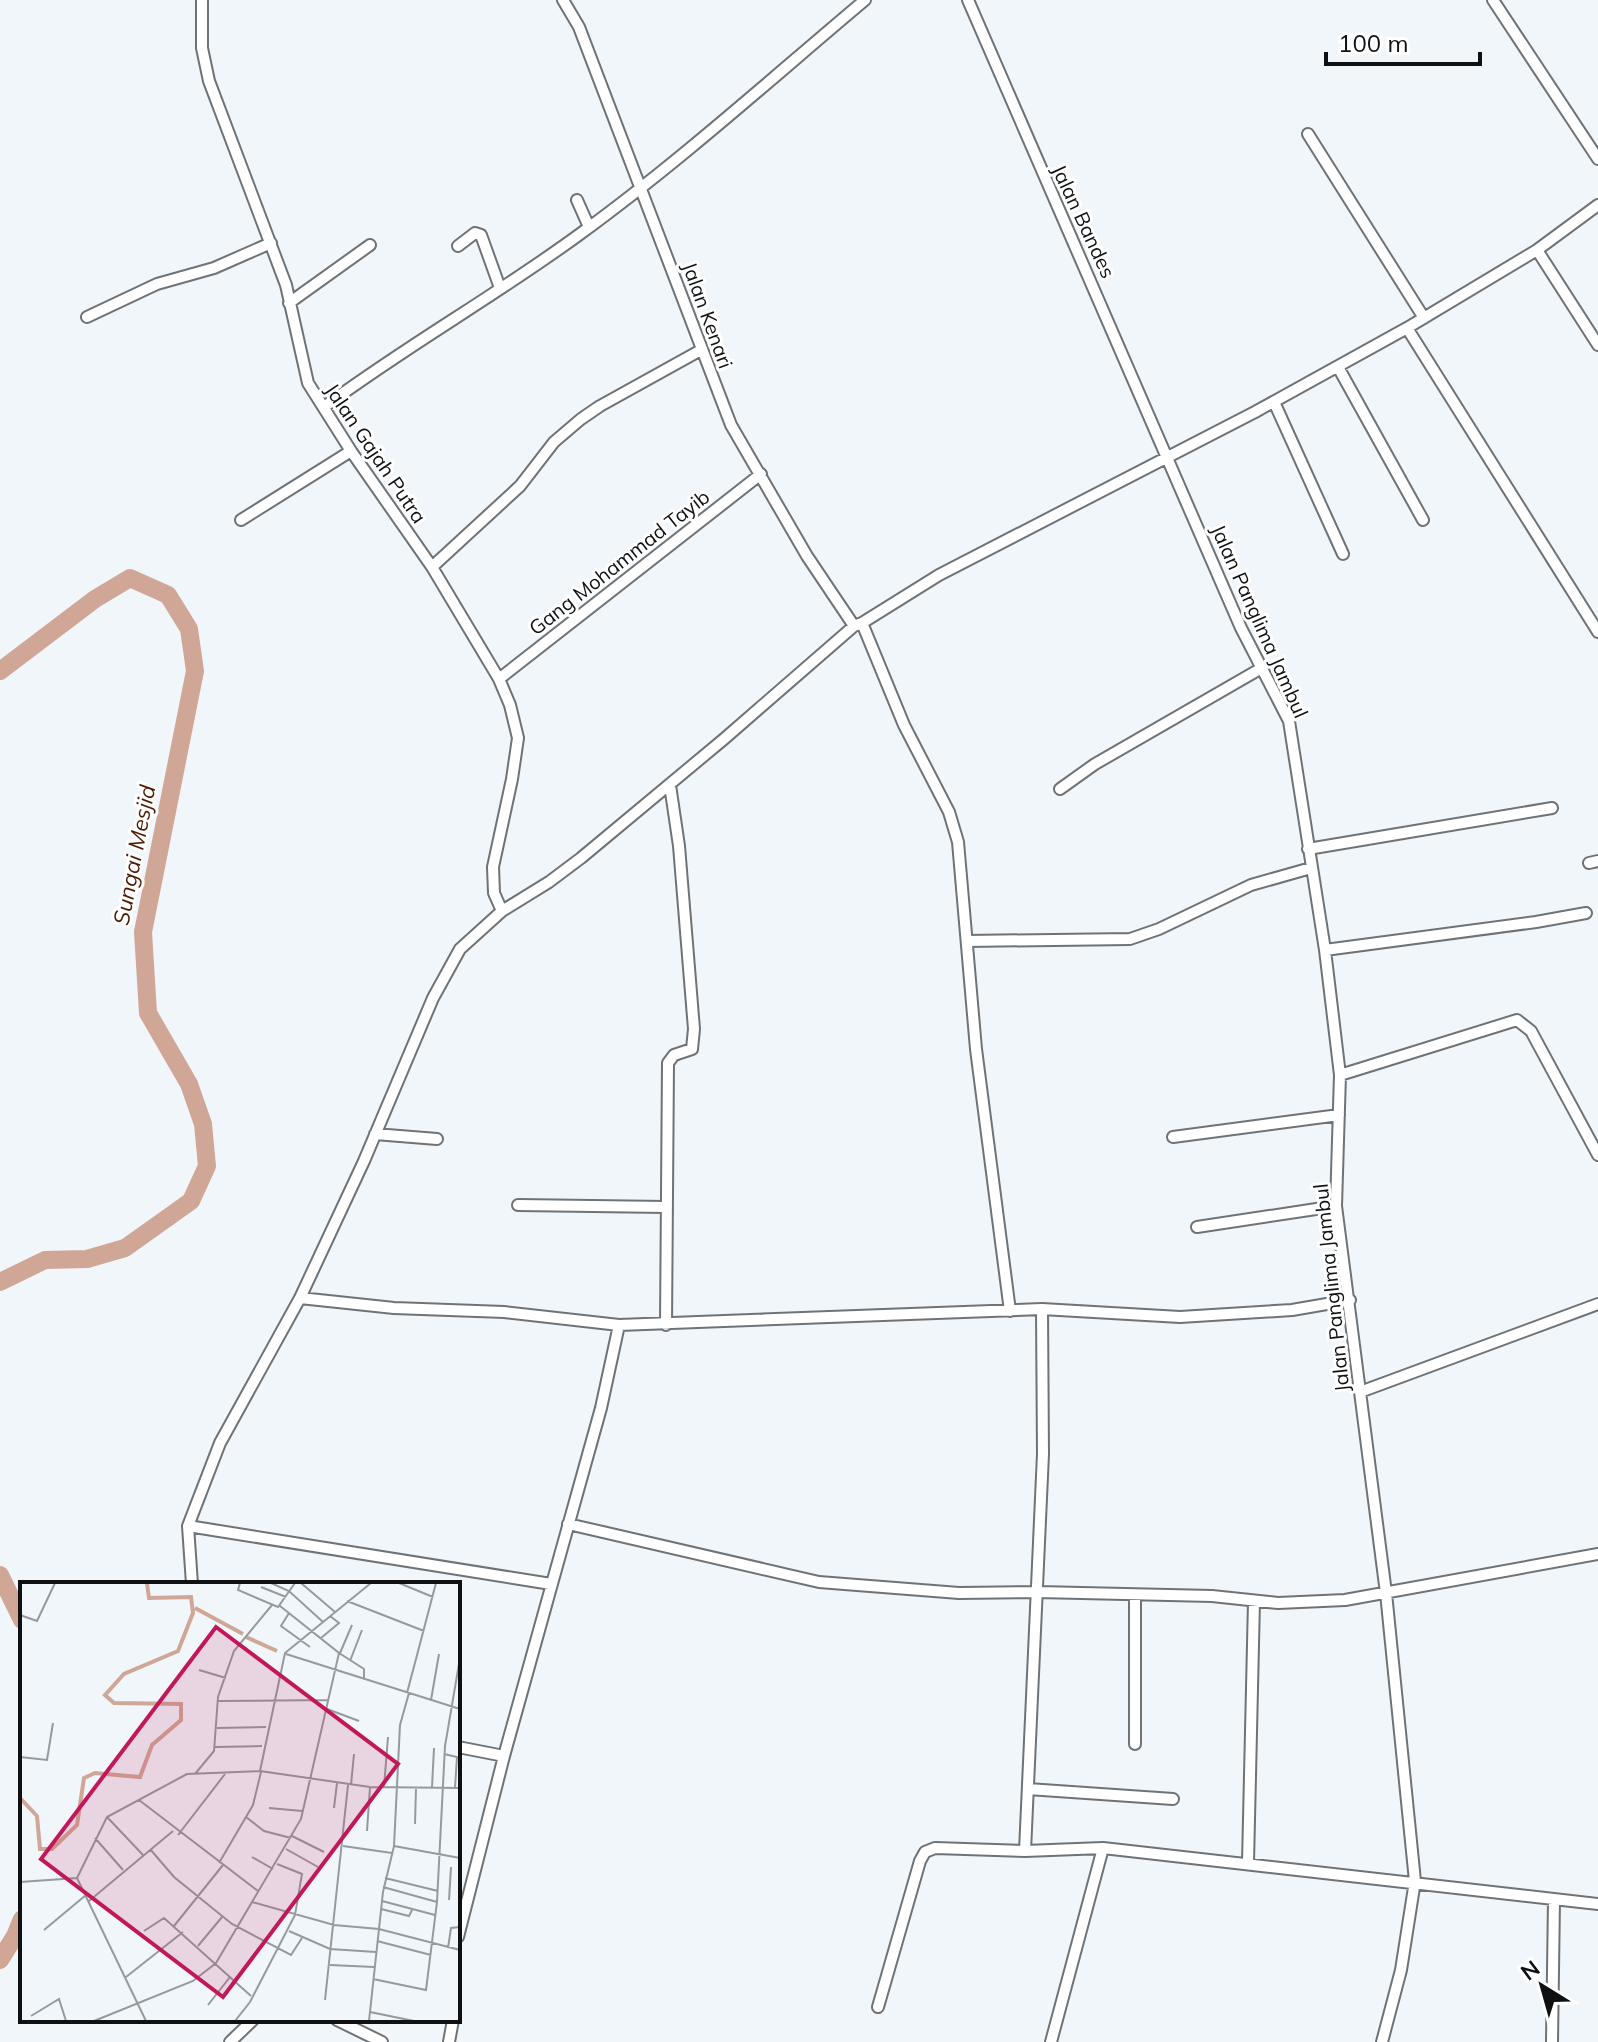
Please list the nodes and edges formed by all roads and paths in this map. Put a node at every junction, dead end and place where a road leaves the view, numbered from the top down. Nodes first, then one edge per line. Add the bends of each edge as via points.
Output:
1 (202, 0) edge
2 (563, 0) edge
3 (865, 0) edge
4 (968, 0) edge
5 (1493, 0) edge
6 (1308, 134) dead end
7 (1598, 159) edge
8 (640, 188) junction
9 (577, 200) dead end
10 (1597, 209) edge
11 (589, 227) junction
12 (271, 243) junction
13 (370, 245) dead end
14 (458, 246) dead end
15 (1537, 250) junction
16 (500, 288) junction
17 (289, 303) junction
18 (87, 317) dead end
19 (1424, 318) junction
20 (1407, 328) junction
21 (1598, 345) edge
22 (701, 350) junction
23 (1338, 367) junction
24 (1274, 402) junction
25 (324, 407) junction
26 (351, 451) junction
27 (1167, 458) junction
28 (761, 474) junction
29 (241, 520) dead end
30 (1423, 520) dead end
31 (1343, 554) dead end
32 (432, 567) junction
33 (858, 625) junction
34 (1598, 632) edge
35 (1260, 669) junction
36 (499, 679) junction
37 (670, 785) junction
38 (1060, 789) dead end
39 (1552, 808) dead end
40 (1308, 849) junction
41 (1311, 868) junction
42 (502, 911) junction
43 (1586, 913) dead end
44 (967, 941) junction
45 (1325, 950) junction
46 (1340, 1075) junction
47 (1339, 1115) junction
48 (375, 1134) junction
49 (1173, 1137) dead end
50 (437, 1139) dead end
51 (1598, 1155) edge
52 (518, 1205) dead end
53 (1336, 1206) junction
54 (666, 1207) junction
55 (1197, 1227) dead end
56 (300, 1298) junction
57 (1350, 1300) junction
58 (1598, 1304) edge
59 (1042, 1309) junction
60 (1010, 1311) junction
61 (619, 1325) junction
62 (666, 1325) junction
63 (1360, 1392) junction
64 (568, 1524) junction
65 (188, 1526) junction
66 (1598, 1554) edge
67 (192, 1582) edge
68 (551, 1584) junction
69 (1038, 1592) junction
70 (1386, 1593) junction
71 (1135, 1595) junction
72 (1254, 1601) junction
73 (1135, 1744) dead end
74 (460, 1747) edge
75 (504, 1756) junction
76 (1028, 1789) junction
77 (1173, 1799) dead end
78 (1103, 1848) junction
79 (1025, 1851) junction
80 (1248, 1863) junction
81 (1415, 1881) junction
82 (1554, 1900) junction
83 (1598, 1904) edge
84 (460, 1929) edge
85 (878, 2007) dead end
86 (251, 2022) edge
87 (341, 2022) edge
88 (453, 2022) edge
89 (230, 2042) edge
90 (382, 2042) edge
91 (449, 2042) edge
92 (1051, 2042) edge
93 (1382, 2042) edge
94 (1552, 2042) edge

1 - 12 street, Jalan Gajah Putra via 202,48 209,81
2 - 8 street, Jalan Kenari via 579,27
3 - 8 street
4 - 27 street, Jalan Bandes
5 - 7 street
6 - 19 street
8 - 11 street
8 - 22 street, Jalan Kenari
9 - 11 street
10 - 15 street
11 - 16 street
12 - 17 street, Jalan Gajah Putra
12 - 18 street via 214,268 157,284
13 - 17 street
14 - 16 street via 475,233 481,235
15 - 19 street
15 - 21 street
16 - 25 street
17 - 25 street, Jalan Gajah Putra via 308,383
19 - 20 street
20 - 23 street
20 - 34 street
22 - 28 street, Jalan Kenari via 731,425
22 - 32 street via 581,419 554,442 520,486
23 - 24 street
23 - 30 street
24 - 27 street
24 - 31 street
25 - 26 street, Jalan Gajah Putra
26 - 29 street
26 - 32 street, Jalan Gajah Putra
27 - 33 street via 939,575
27 - 35 street, Jalan Panglima Jambul
28 - 33 street, Jalan Kenari via 807,556
28 - 36 street, Gang Mohammad Tayib
32 - 36 street, Jalan Gajah Putra
33 - 37 street
33 - 44 street, Jalan Kenari via 949,812 960,856
35 - 38 street
35 - 40 street, Jalan Panglima Jambul via 1289,721
36 - 42 street, Jalan Gajah Putra via 518,738 493,867 494,893
37 - 42 street via 549,882
37 - 54 street via 694,1029 692,1049 668,1063
39 - 40 street
40 - 41 street, Jalan Panglima Jambul
41 - 44 street via 1251,885 1130,939
41 - 45 street, Jalan Panglima Jambul
42 - 48 street via 460,949 433,998
43 - 45 street
44 - 60 street, Jalan Kenari
45 - 46 street, Jalan Panglima Jambul
46 - 47 street, Jalan Panglima Jambul
46 - 51 street via 1517,1020 1531,1031
47 - 49 street
47 - 53 street, Jalan Panglima Jambul
48 - 50 street
48 - 56 street
52 - 54 street
53 - 55 street
53 - 57 street, Jalan Panglima Jambul
54 - 62 street
56 - 61 street
56 - 65 street via 220,1443
57 - 59 street via 1292,1310 1180,1317
57 - 63 street, Jalan Panglima Jambul
58 - 63 street
59 - 60 street
59 - 69 street
60 - 62 street
61 - 62 street
61 - 64 street
63 - 70 street, Jalan Panglima Jambul
64 - 68 street
64 - 69 street via 819,1582 959,1593
65 - 67 street
65 - 68 street
66 - 70 street
68 - 75 street
69 - 71 street
69 - 76 street
70 - 72 street via 1326,1602
70 - 81 street, Jalan Panglima Jambul
71 - 72 street
71 - 73 street
72 - 80 street
74 - 75 street
75 - 84 street
76 - 77 street
76 - 79 street
78 - 79 street
78 - 80 street
78 - 92 street
79 - 85 street via 956,1847 925,1852
80 - 81 street
81 - 82 street
81 - 93 street, Jalan Panglima Jambul via 1401,1970
82 - 83 street
82 - 94 street
86 - 89 street
87 - 90 street
88 - 91 street

